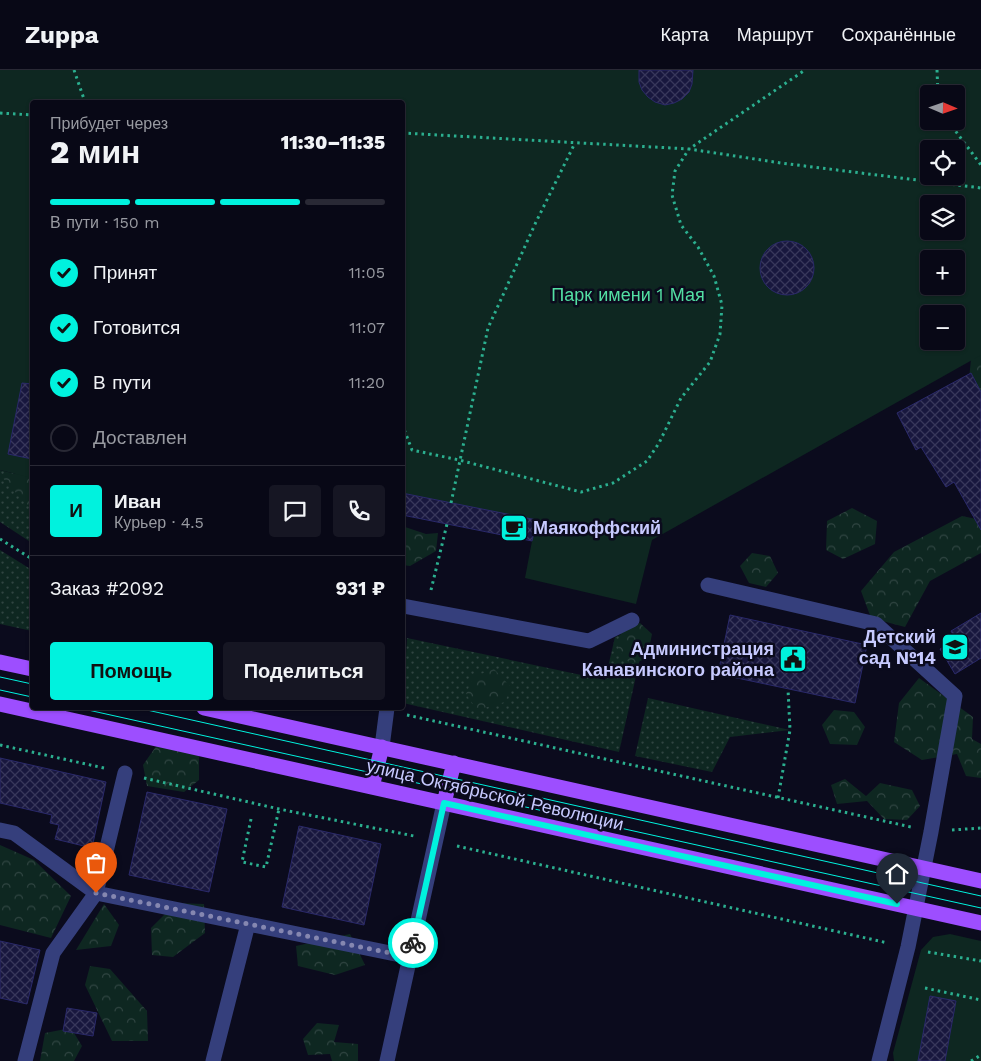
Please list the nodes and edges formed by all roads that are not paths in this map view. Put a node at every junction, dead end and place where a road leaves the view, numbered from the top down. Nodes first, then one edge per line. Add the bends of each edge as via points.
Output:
1 (708, 584) dead end
2 (405, 606) edge
3 (632, 620) dead end
4 (0, 662) edge
5 (30, 669) edge
6 (0, 704) edge
7 (213, 710) edge
8 (387, 710) edge
9 (382, 747) junction
10 (454, 763) junction
11 (125, 773) road end
12 (372, 787) junction
13 (444, 803) junction
14 (0, 830) edge
15 (924, 868) junction
16 (981, 881) edge
17 (96, 893) junction
18 (916, 908) junction
19 (981, 923) edge
20 (248, 924) junction
21 (410, 957) junction
22 (25, 1061) edge
23 (213, 1061) edge
24 (387, 1061) edge
25 (879, 1061) edge

1 - 15 street via 876,624 955,696
2 - 3 street via 590,641
4 - 5 main road
6 - 12 main road, улица Октябрьской Революции
7 - 9 main road, улица Октябрьской Революции
8 - 9 street
9 - 10 main road, улица Октябрьской Революции
9 - 12 main road
10 - 13 main road
10 - 15 main road, улица Октябрьской Революции
11 - 17 street
12 - 13 main road, улица Октябрьской Революции
13 - 18 main road, улица Октябрьской Революции
13 - 21 street
14 - 17 street via 14,834
15 - 16 main road, улица Октябрьской Революции
15 - 18 street
17 - 20 street
17 - 22 street via 53,954
18 - 19 main road, улица Октябрьской Революции
18 - 25 street
20 - 21 street
20 - 23 street
21 - 24 street

